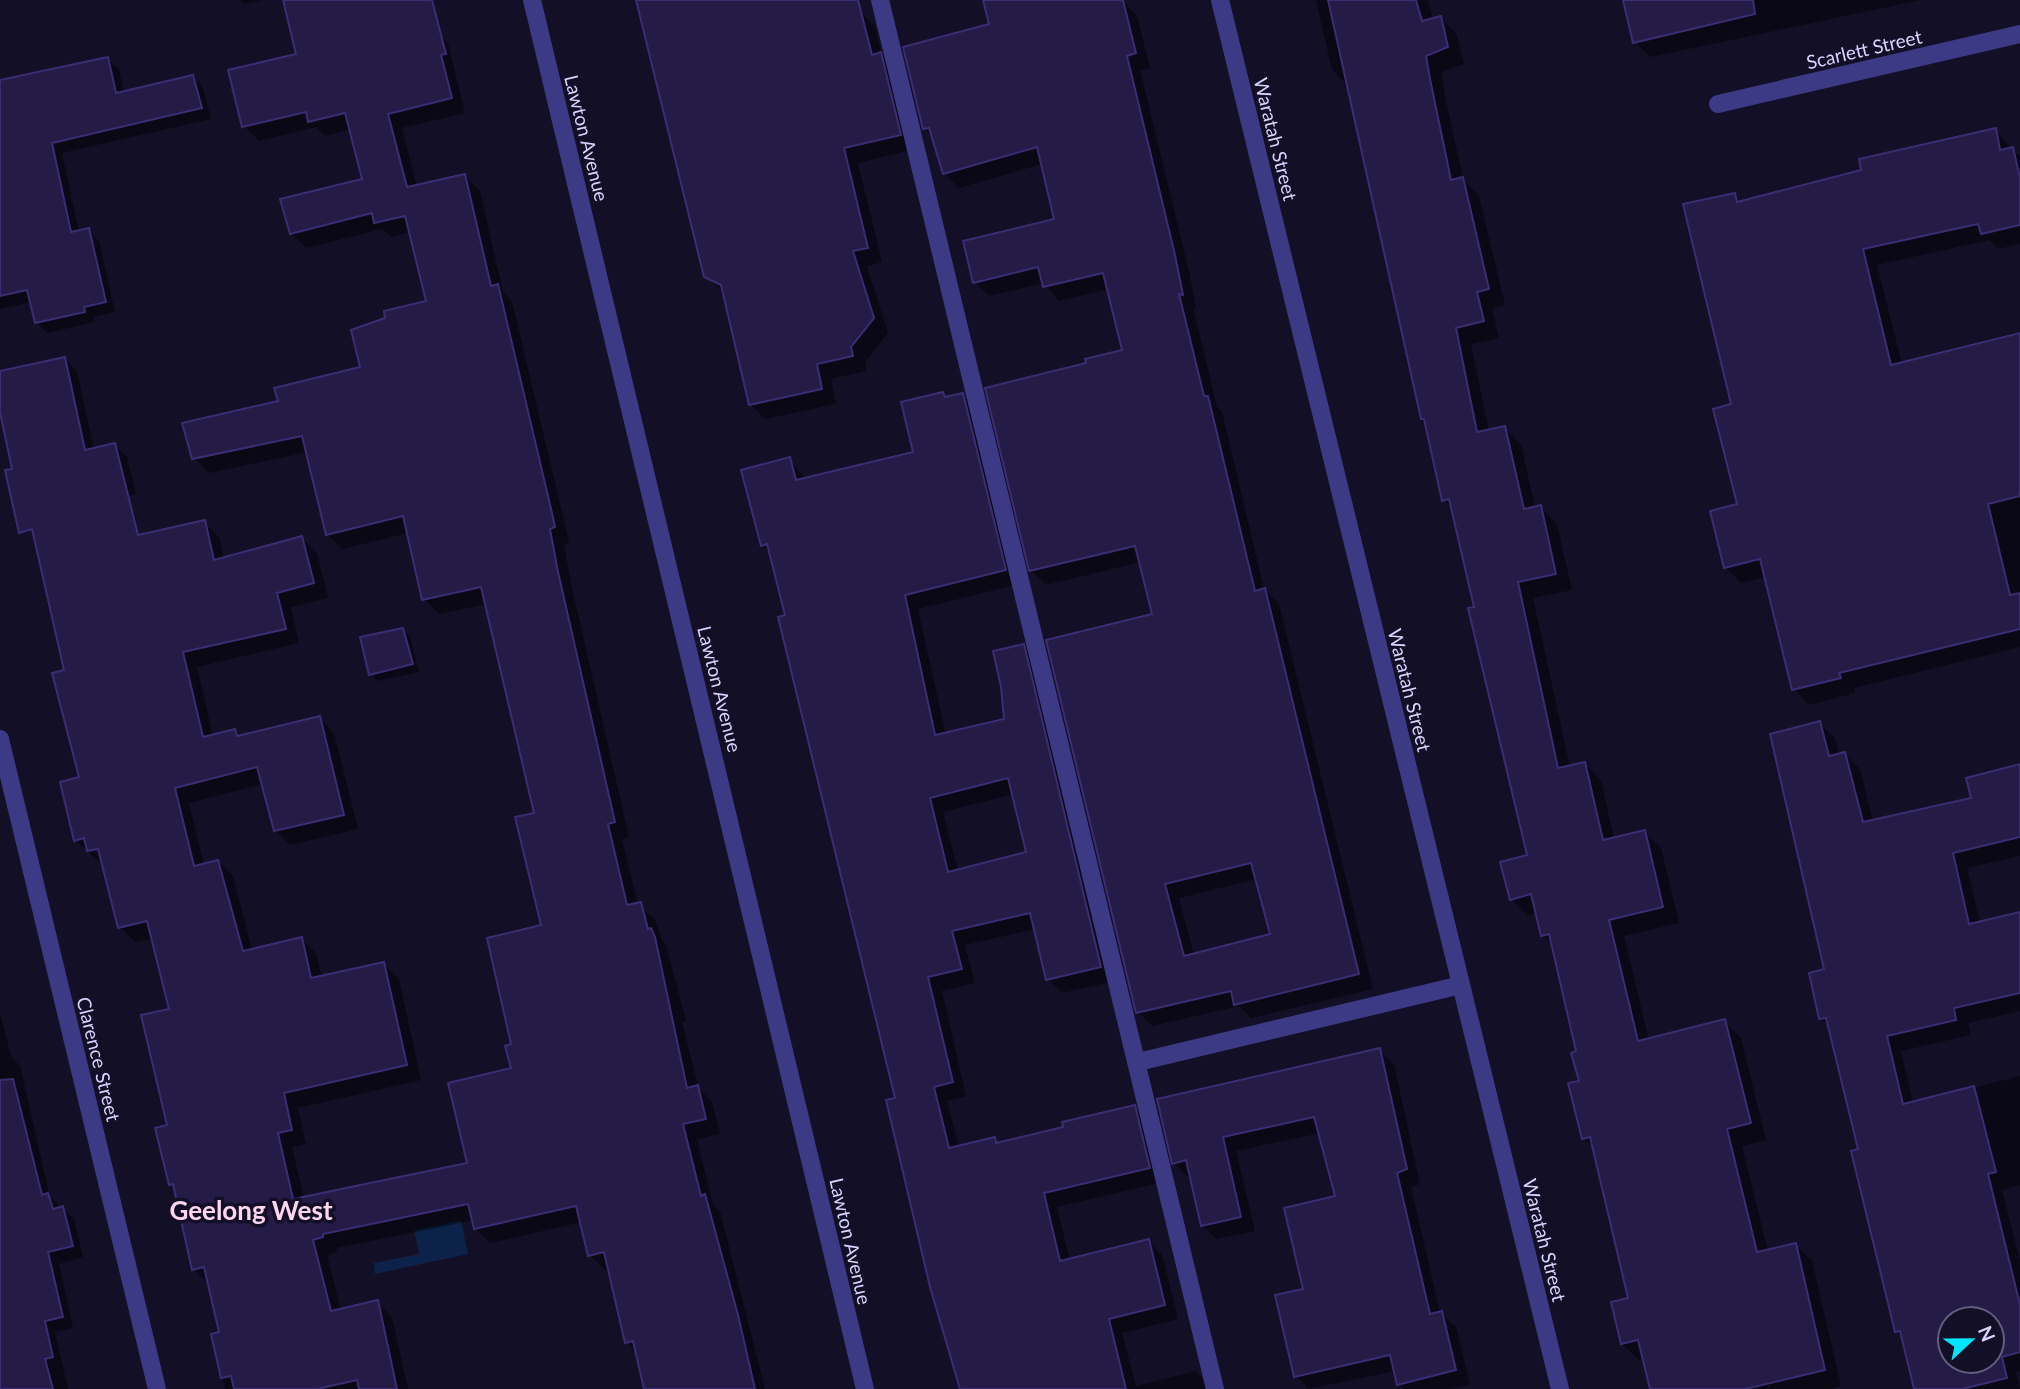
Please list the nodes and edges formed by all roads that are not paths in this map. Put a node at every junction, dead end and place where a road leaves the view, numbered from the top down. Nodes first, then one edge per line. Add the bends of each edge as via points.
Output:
1 (532, 0) edge
2 (880, 0) edge
3 (1220, 0) edge
4 (2020, 34) edge
5 (1718, 104) dead end
6 (0, 738) edge
7 (1461, 985) junction
8 (1138, 1062) junction
9 (156, 1389) edge
10 (865, 1389) edge
11 (1215, 1389) edge
12 (1560, 1389) edge

1 - 10 street, Lawton Avenue
2 - 8 street
3 - 7 street, Waratah Street
4 - 5 street, Scarlett Street
6 - 9 street, Clarence Street
7 - 8 street
7 - 12 street, Waratah Street
8 - 11 street

